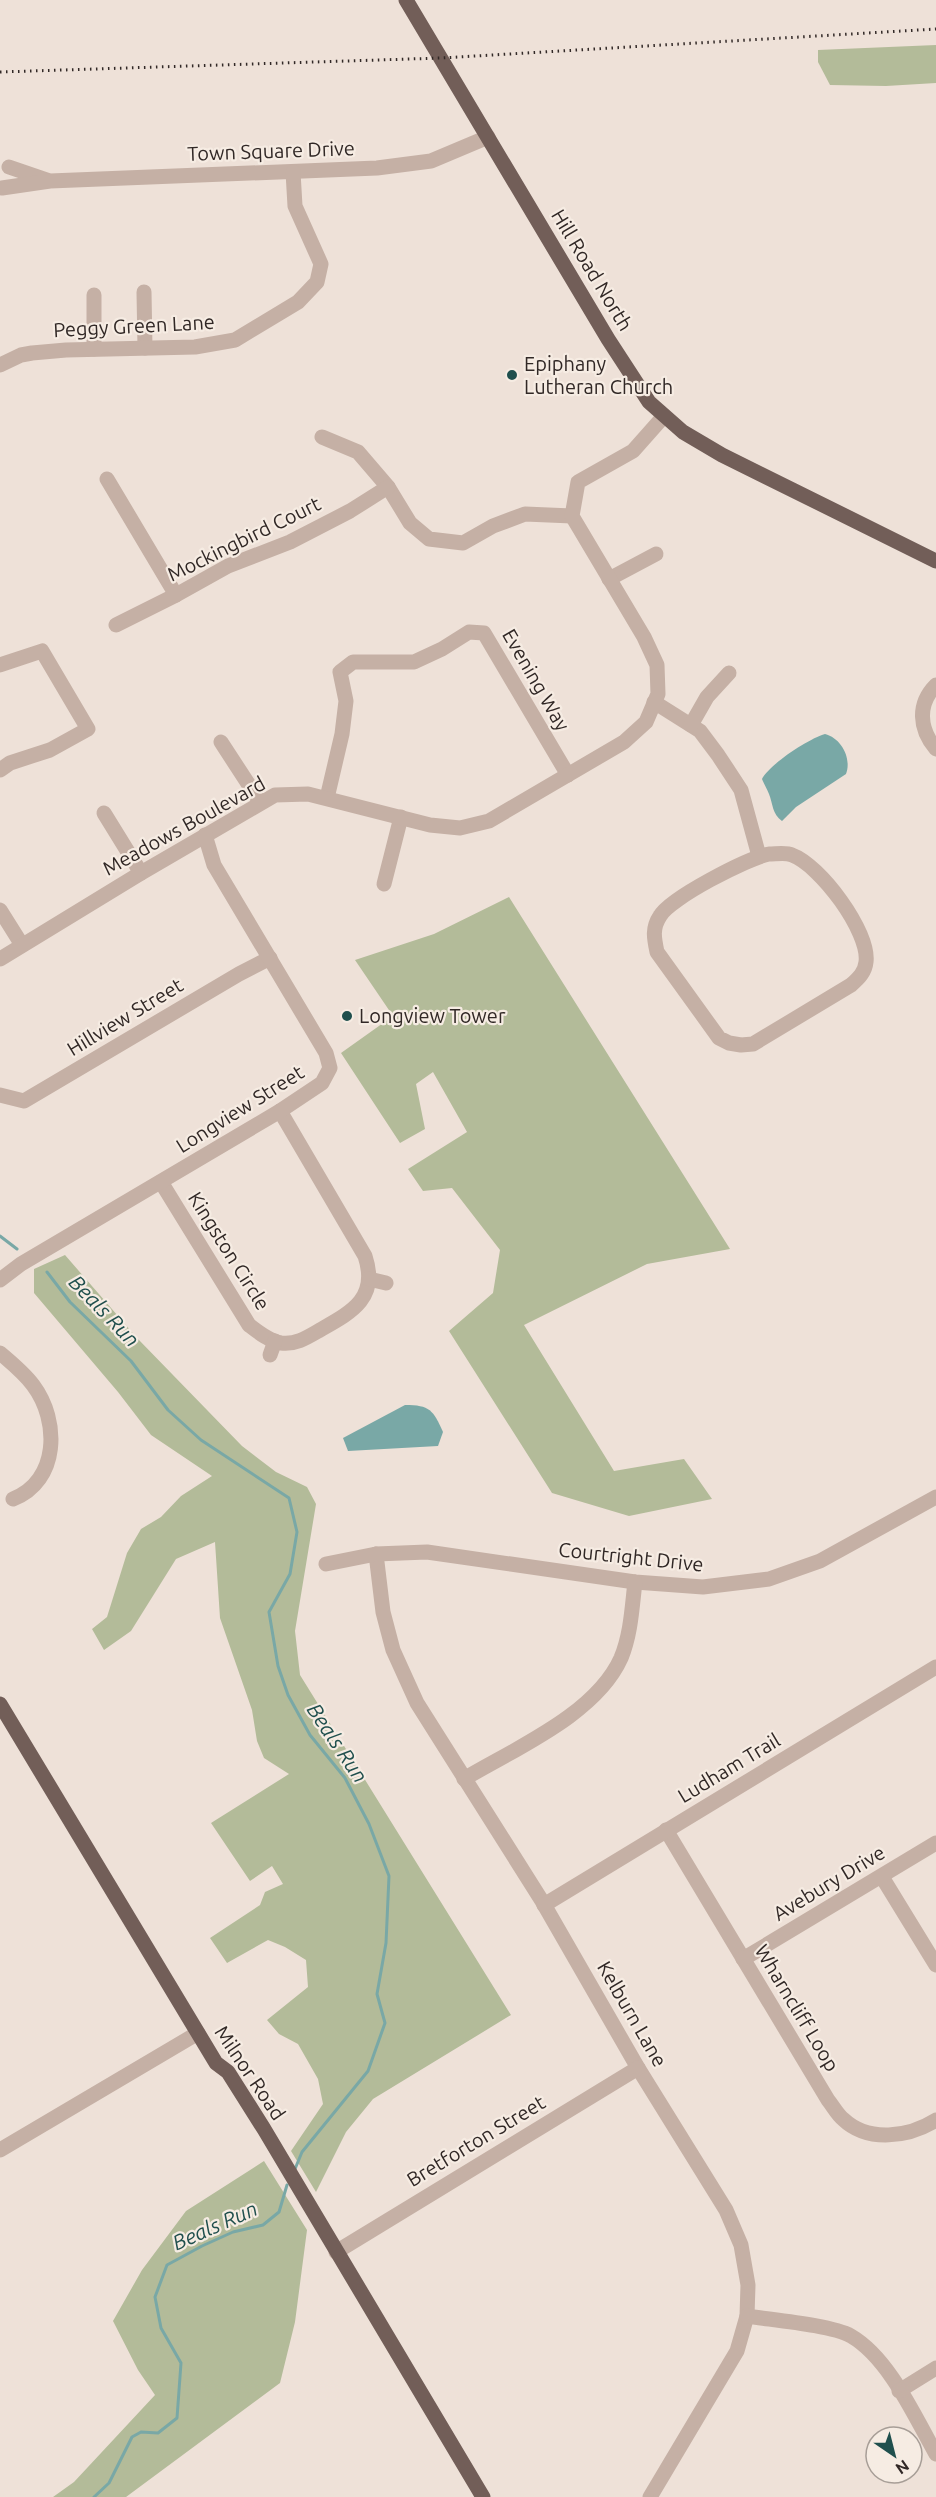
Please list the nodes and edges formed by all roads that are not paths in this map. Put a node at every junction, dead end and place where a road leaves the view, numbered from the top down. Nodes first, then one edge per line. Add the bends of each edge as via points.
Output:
1 (406, 0) edge
2 (488, 137) junction
3 (4, 164) edge
4 (292, 172) junction
5 (50, 181) junction
6 (1, 188) edge
7 (144, 292) dead end
8 (94, 295) dead end
9 (146, 348) junction
10 (94, 349) junction
11 (0, 365) edge
12 (664, 416) junction
13 (322, 437) dead end
14 (107, 479) dead end
15 (388, 487) junction
16 (572, 516) junction
17 (656, 554) dead end
18 (936, 561) edge
19 (609, 579) junction
20 (176, 595) junction
21 (116, 625) dead end
22 (0, 665) edge
23 (729, 673) dead end
24 (936, 685) edge
25 (654, 702) junction
26 (691, 725) junction
27 (221, 742) dead end
28 (936, 749) edge
29 (0, 770) edge
30 (568, 775) junction
31 (327, 798) junction
32 (260, 802) junction
33 (104, 813) dead end
34 (401, 817) junction
35 (206, 835) junction
36 (759, 856) junction
37 (141, 873) junction
38 (384, 884) dead end
39 (0, 910) edge
40 (22, 945) junction
41 (270, 958) junction
42 (0, 959) edge
43 (0, 1095) edge
44 (280, 1111) junction
45 (161, 1182) junction
46 (369, 1279) junction
47 (0, 1280) edge
48 (386, 1283) dead end
49 (0, 1353) edge
50 (936, 1497) edge
51 (13, 1499) dead end
52 (376, 1554) junction
53 (326, 1564) dead end
54 (635, 1582) junction
55 (936, 1667) edge
56 (0, 1704) edge
57 (465, 1779) junction
58 (666, 1830) junction
59 (936, 1843) edge
60 (882, 1877) junction
61 (544, 1905) junction
62 (743, 1959) junction
63 (936, 1965) edge
64 (198, 2033) junction
65 (638, 2068) junction
66 (936, 2120) edge
67 (0, 2150) edge
68 (336, 2252) junction
69 (747, 2316) junction
70 (936, 2368) edge
71 (899, 2391) junction
72 (936, 2454) edge
73 (483, 2497) edge
74 (650, 2497) edge

1 - 2 main road, Hill Road North
2 - 4 street, Town Square Drive via 431,161
2 - 12 main road, Hill Road North via 620,358
3 - 5 street, Town Square Drive
3 - 6 street, Town Square Drive via 9,181
4 - 5 street, Town Square Drive
4 - 9 street, Peggy Green Lane via 295,206 321,264 318,282 298,302 235,340 195,347
5 - 6 street, Town Square Drive
7 - 9 street
8 - 10 street
9 - 10 street, Peggy Green Lane
10 - 11 street, Peggy Green Lane via 21,355
12 - 16 street via 633,450 578,483
12 - 18 main road, Hill Road North via 722,455
13 - 15 street via 358,452
14 - 20 street
15 - 16 street via 410,523 429,539 463,543 525,514
15 - 20 street, Mockingbird Court via 290,542 228,566
16 - 19 street, Meadows Boulevard
17 - 19 street
19 - 25 street, Meadows Boulevard via 657,665 658,694
20 - 21 street, Mockingbird Court
22 - 29 street via 42,651 88,729
23 - 26 street via 706,697
24 - 28 street via 923,702 921,717
25 - 26 street
25 - 30 street, Meadows Boulevard via 646,722 624,742
26 - 36 street via 706,739 741,790
27 - 32 street
30 - 31 street, Evening Way via 484,633 469,632 414,662 353,662 340,672 346,701
30 - 34 street, Meadows Boulevard via 489,821 460,828
31 - 32 street, Meadows Boulevard via 275,795
31 - 34 street, Meadows Boulevard
32 - 35 street, Meadows Boulevard
33 - 37 street
34 - 38 street
35 - 37 street, Meadows Boulevard
35 - 41 street, Longview Street via 214,865
36 - 36 street via 665,909 654,926 657,952 708,1024 719,1038 741,1046 753,1044 851,985 864,972 866,960 855,924 822,876 791,854
37 - 40 street, Meadows Boulevard
39 - 40 street
40 - 42 street, Meadows Boulevard
41 - 43 street, Hillview Street via 24,1101
41 - 44 street, Longview Street via 326,1053 330,1068 322,1083
44 - 45 street, Longview Street
44 - 46 street via 365,1256
45 - 46 street, Kingston Circle via 249,1325 273,1348 303,1339 350,1313 365,1295
45 - 47 street, Longview Street
46 - 48 street
49 - 51 street via 34,1386 48,1414 51,1431 45,1472 26,1494
50 - 54 street, Courtright Drive via 820,1561 769,1579 703,1587
52 - 53 street, Courtright Drive
52 - 54 street, Courtright Drive via 428,1552
52 - 57 street, Kelburn Lane via 383,1612 393,1650 417,1703
54 - 57 street via 628,1637 609,1681 572,1716
55 - 58 street, Ludham Trail
56 - 64 main road, Milnor Road
57 - 61 street, Kelburn Lane
58 - 61 street, Ludham Trail
58 - 62 street, Wharncliff Loop
59 - 60 street, Avebury Drive
60 - 62 street, Avebury Drive
60 - 63 street
61 - 65 street, Kelburn Lane
62 - 66 street, Wharncliff Loop via 844,2120 869,2133 901,2135
64 - 67 street
64 - 68 main road, Milnor Road via 216,2063 228,2072
65 - 68 street, Bretforton Street
65 - 69 street, Kelburn Lane via 726,2210 741,2246 748,2285
68 - 73 main road, Milnor Road
69 - 71 street via 849,2335 882,2364
69 - 74 street, Kelburn Lane via 736,2351
70 - 71 street
71 - 72 street

